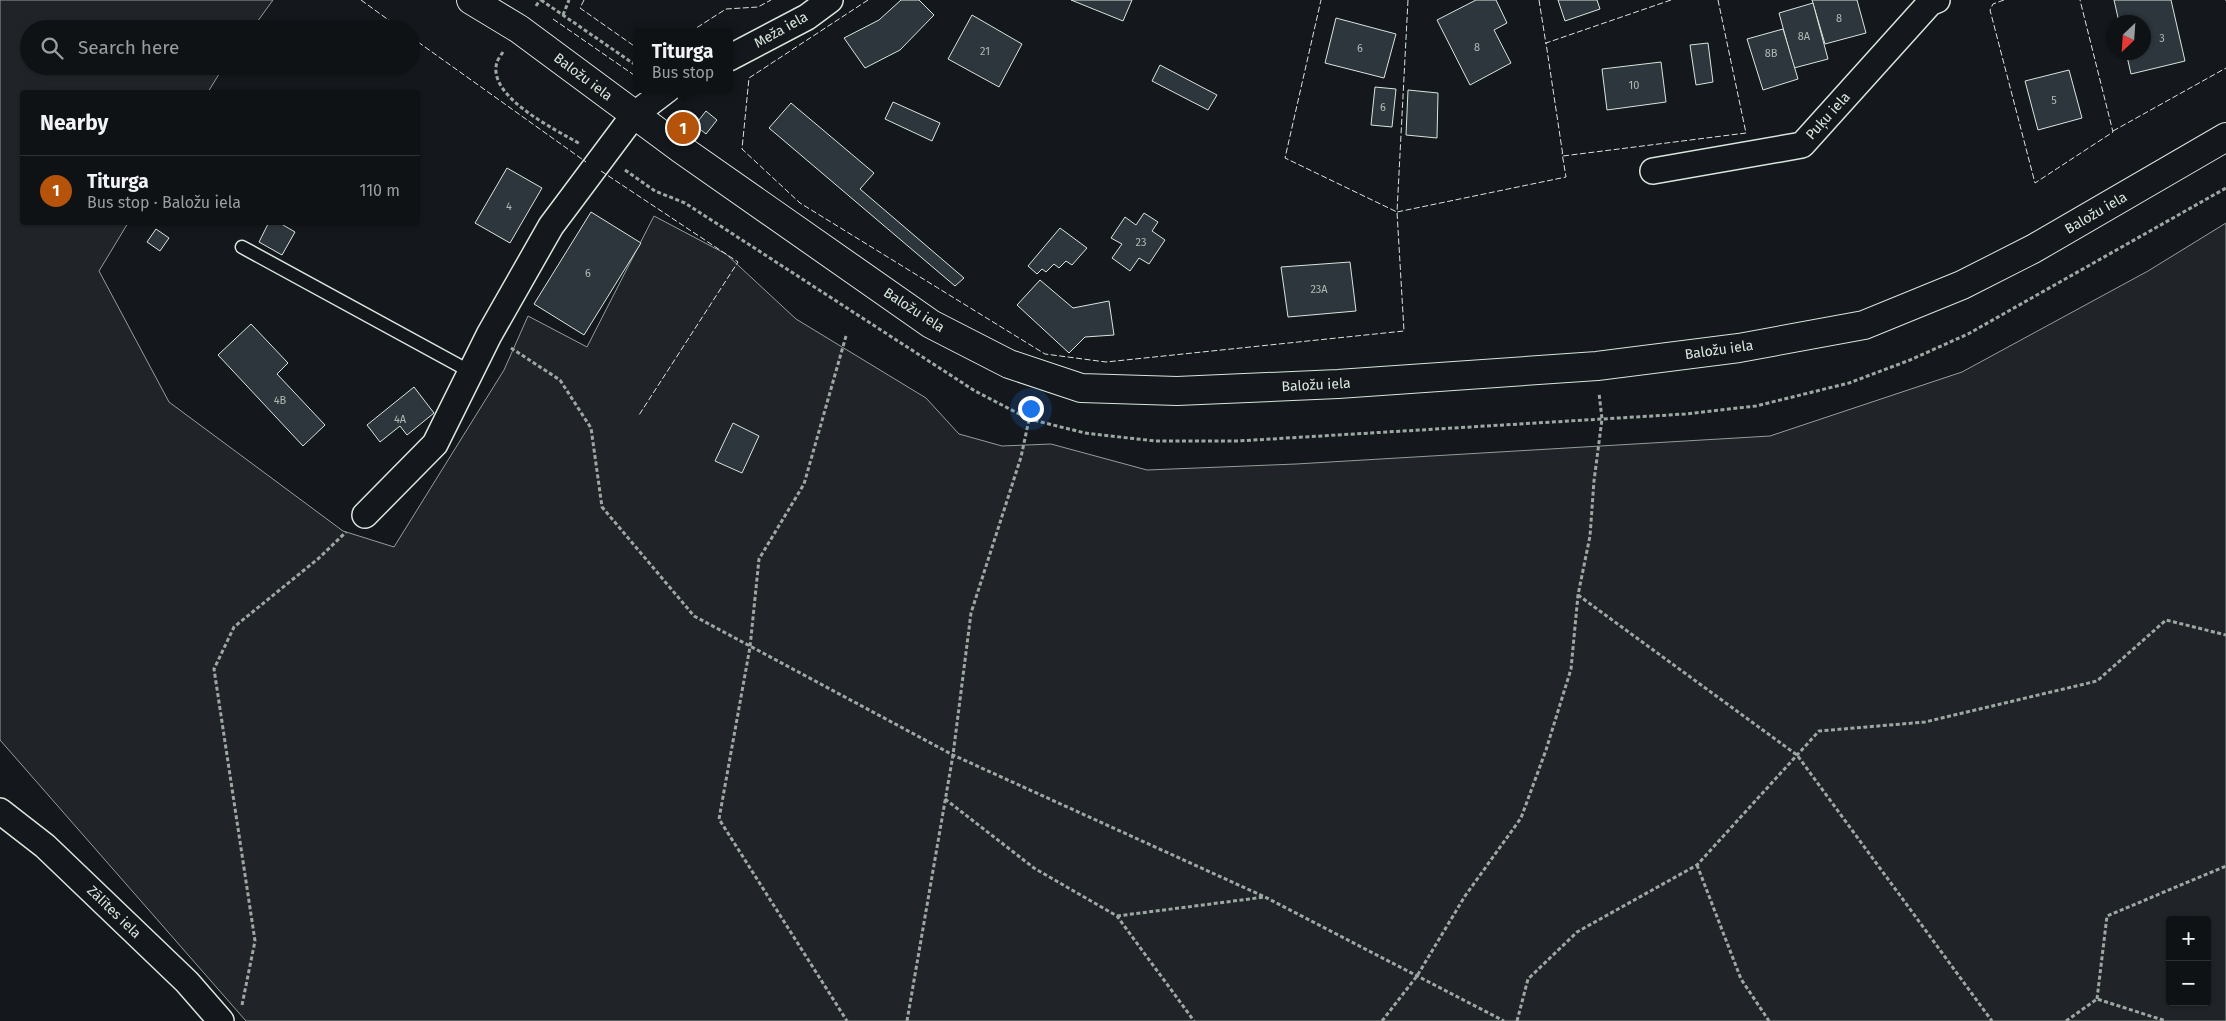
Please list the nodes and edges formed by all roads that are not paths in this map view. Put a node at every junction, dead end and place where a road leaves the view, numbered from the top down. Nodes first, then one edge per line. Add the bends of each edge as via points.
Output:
1 (471, 0) edge
2 (830, 0) edge
3 (1937, 0) edge
4 (733, 56) edge
5 (663, 93) edge
6 (634, 115) junction
7 (2226, 137) edge
8 (1653, 171) dead end
9 (242, 247) dead end
10 (471, 372) junction
11 (365, 515) road end
12 (0, 810) edge
13 (231, 1017) edge

1 - 6 main road, Baložu iela via 519,30
2 - 4 street, Meža iela via 807,17
3 - 8 street, Puķu iela via 1930,3 1802,145
5 - 6 street
6 - 7 main road, Baložu iela via 931,324 1009,364 1081,388 1177,391 1338,384 1597,366 1739,348 1864,325 1962,285 2024,254
6 - 10 street via 551,226
9 - 10 lane
10 - 11 street via 435,444
12 - 13 street, Zālītes iela via 53,853 187,982

